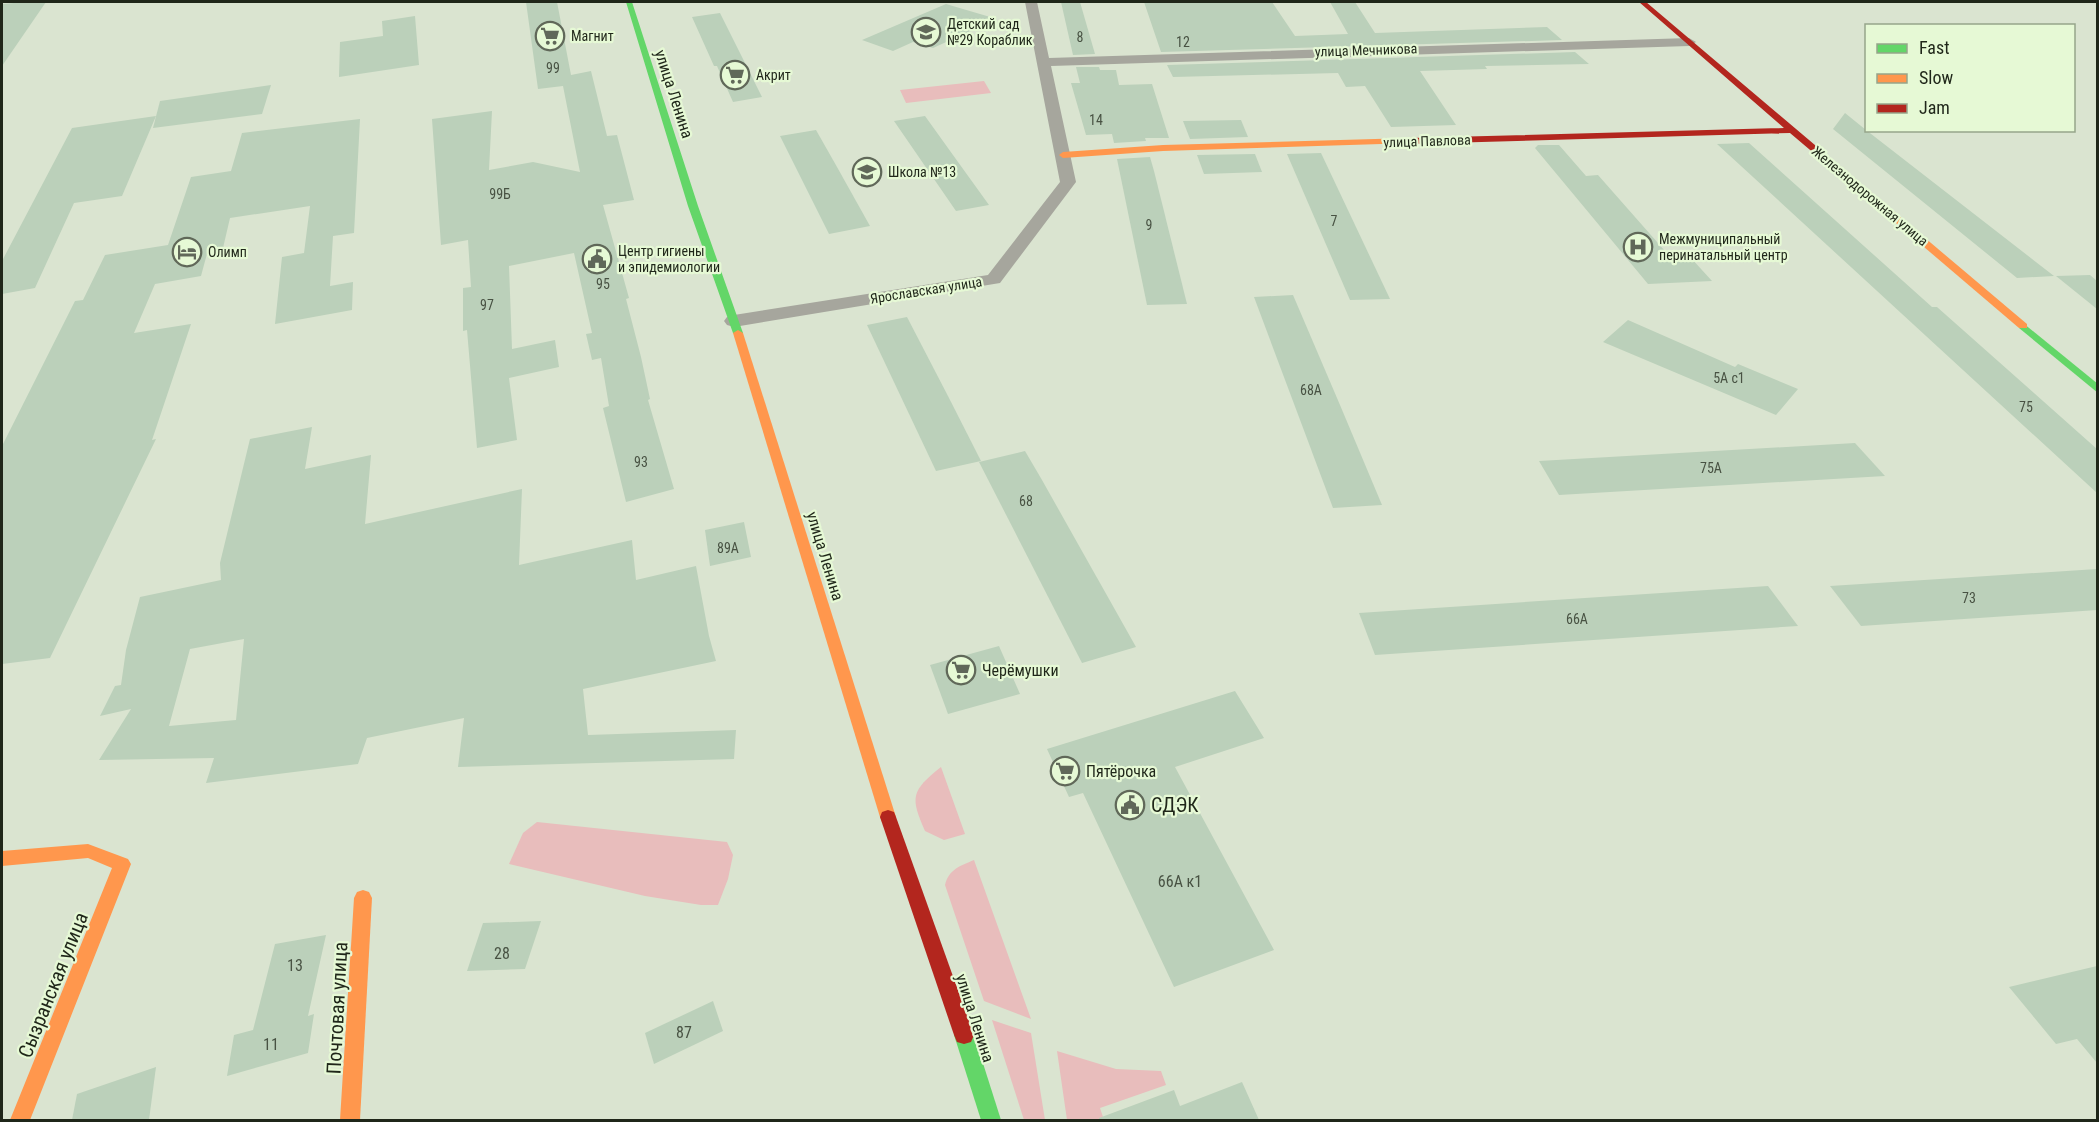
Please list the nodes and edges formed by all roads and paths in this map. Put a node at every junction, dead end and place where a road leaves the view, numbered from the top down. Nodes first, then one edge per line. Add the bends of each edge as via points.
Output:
1 (629, 2) edge
2 (1031, 2) edge
3 (1642, 2) edge
4 (1689, 42) junction
5 (1043, 62) junction
6 (1792, 130) junction
7 (1064, 155) junction
8 (734, 321) junction
9 (2097, 390) edge
10 (2, 858) edge
11 (363, 898) dead end
12 (20, 1120) edge
13 (350, 1120) edge
14 (991, 1120) edge

1 - 8 street, улица Ленина
2 - 5 street, Ярославская улица
3 - 4 street, Железнодорожная улица
4 - 5 street, улица Мечникова
4 - 6 street, Железнодорожная улица
5 - 7 street, Ярославская улица
6 - 7 street, улица Павлова via 1163,148
6 - 9 street, Железнодорожная улица
7 - 8 street, Ярославская улица via 1068,182 994,279
8 - 14 street, улица Ленина via 875,780
10 - 12 street, Сызранская улица via 88,851 122,864
11 - 13 street, Почтовая улица

